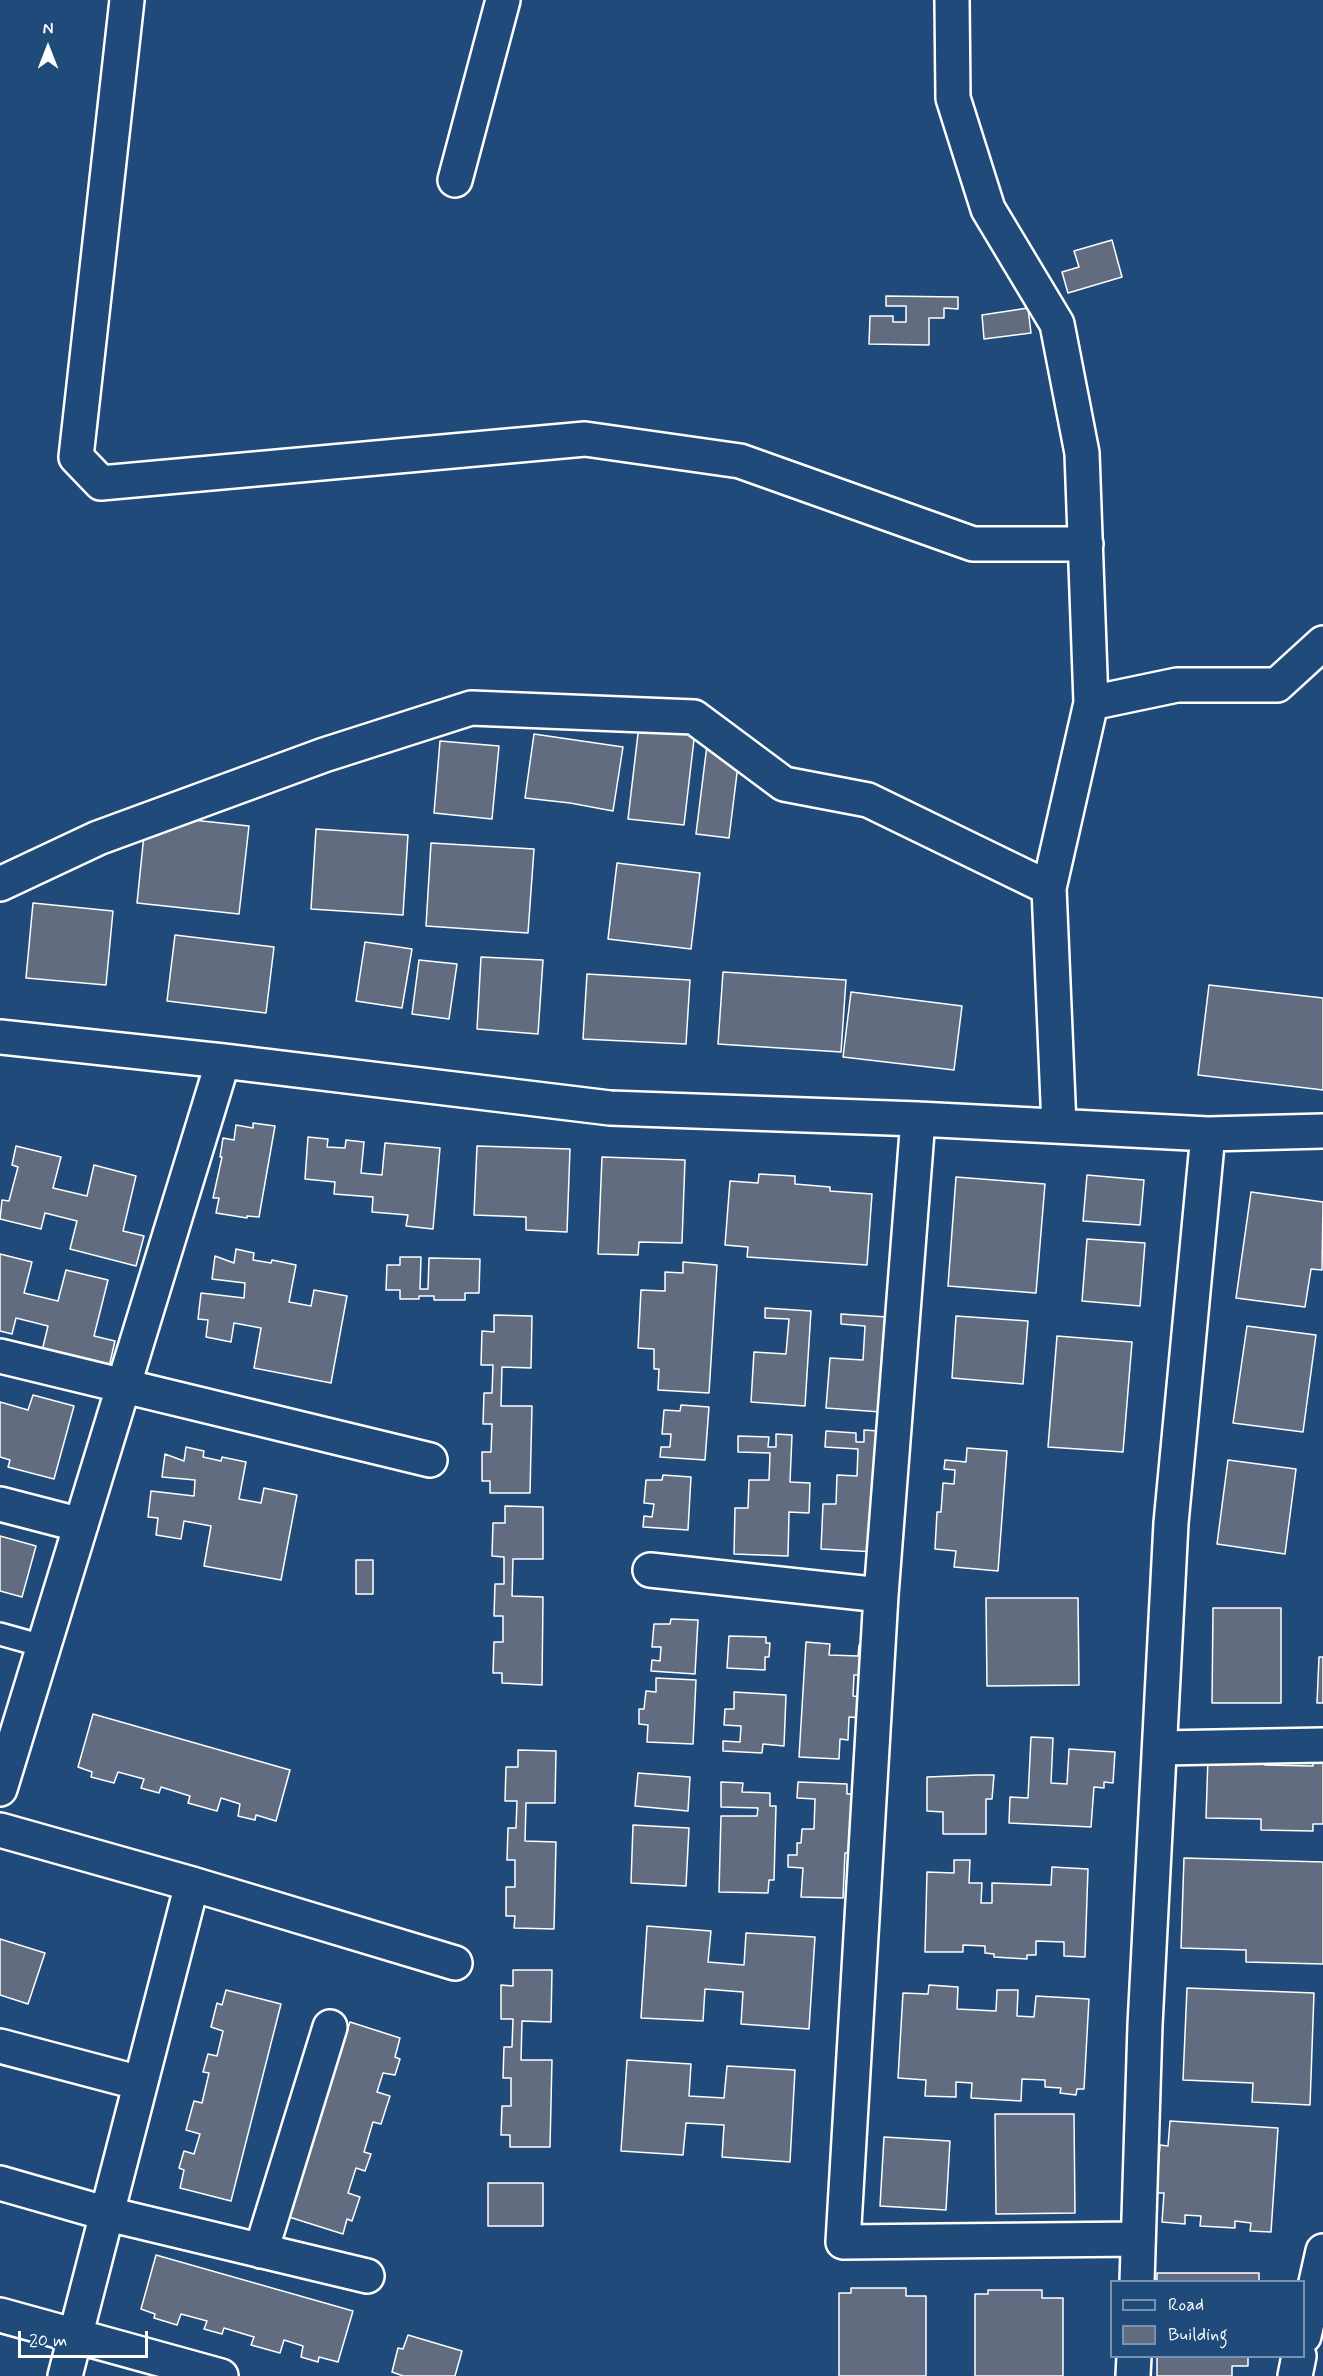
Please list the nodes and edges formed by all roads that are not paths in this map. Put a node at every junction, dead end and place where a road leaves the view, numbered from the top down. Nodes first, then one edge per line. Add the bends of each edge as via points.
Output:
1 (127, 0) edge
2 (503, 0) edge
3 (952, 0) edge
4 (455, 180) dead end
5 (1086, 544) junction
6 (1323, 643) edge
7 (1091, 703) junction
8 (0, 884) edge
9 (1049, 888) junction
10 (0, 1037) edge
11 (223, 1061) junction
12 (918, 1119) junction
13 (1059, 1126) junction
14 (1323, 1131) edge
15 (1208, 1134) junction
16 (0, 1356) edge
17 (123, 1387) junction
18 (430, 1460) dead end
19 (0, 1504) edge
20 (81, 1525) junction
21 (650, 1570) dead end
22 (881, 1595) junction
23 (0, 1634) edge
24 (43, 1646) junction
25 (1323, 1745) edge
26 (1160, 1748) junction
27 (0, 1789) edge
28 (0, 1830) edge
29 (192, 1884) junction
30 (455, 1963) dead end
31 (330, 2027) dead end
32 (0, 2046) edge
33 (140, 2083) junction
34 (0, 2183) edge
35 (108, 2214) junction
36 (1138, 2239) junction
37 (261, 2251) junction
38 (1323, 2251) edge
39 (367, 2276) dead end
40 (1137, 2280) edge
41 (0, 2315) edge
42 (1305, 2332) edge
43 (75, 2336) junction
44 (1134, 2358) edge
45 (1299, 2358) edge
46 (65, 2376) edge
47 (221, 2376) edge
48 (1133, 2376) edge
49 (1295, 2376) edge

1 - 5 street via 76,457 101,483 585,439 740,461 973,544
2 - 4 street
3 - 5 street via 953,98 988,209 1057,324 1082,453
5 - 7 street
6 - 7 street via 1277,685 1177,685
7 - 9 street
8 - 9 street via 98,838 324,755 471,708 694,717 784,784 868,800
9 - 13 street
10 - 11 street
11 - 12 street via 610,1108
11 - 17 street
12 - 13 street
12 - 22 street
13 - 15 street
14 - 15 street
15 - 26 street via 1171,1523
16 - 17 street
17 - 18 street
17 - 20 street
19 - 20 street
20 - 24 street
21 - 22 street
22 - 36 street via 843,2242
23 - 24 lane
24 - 27 street
25 - 26 street
26 - 36 street
28 - 29 street
29 - 30 street
29 - 33 street
31 - 37 street
32 - 33 street
33 - 35 street
34 - 35 street
35 - 37 street
35 - 43 street
36 - 40 street
37 - 39 street
38 - 42 street
41 - 43 street
43 - 46 street
43 - 47 street
44 - 48 street
45 - 49 street

